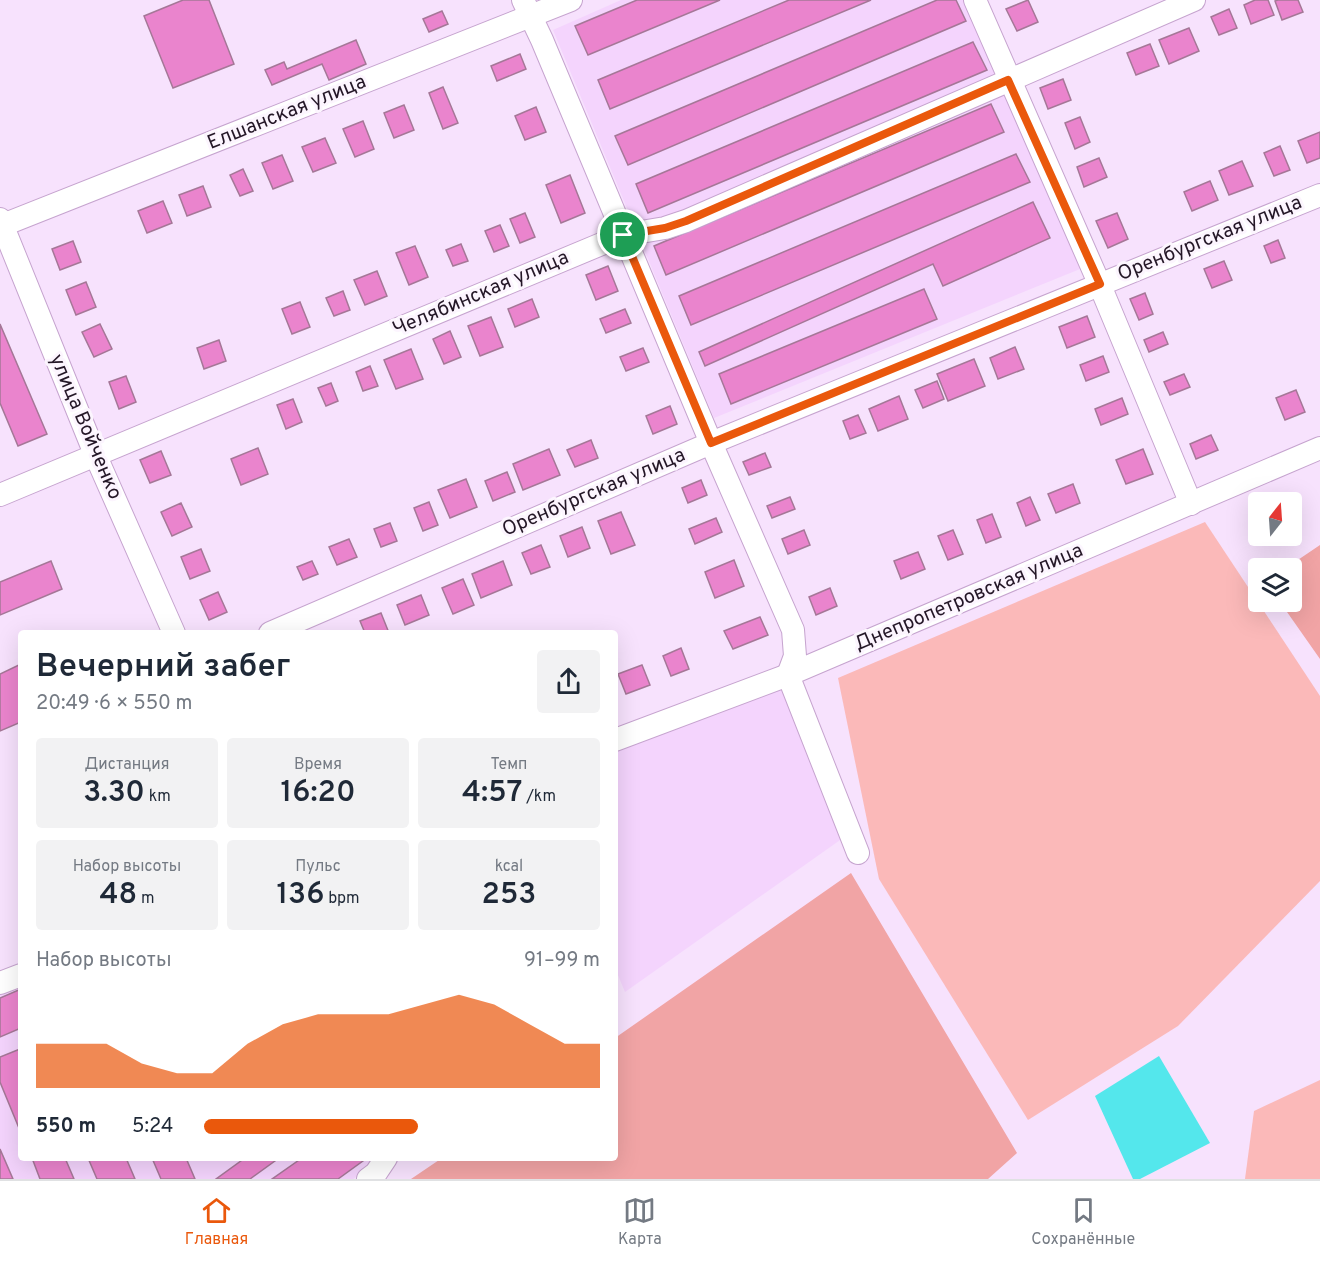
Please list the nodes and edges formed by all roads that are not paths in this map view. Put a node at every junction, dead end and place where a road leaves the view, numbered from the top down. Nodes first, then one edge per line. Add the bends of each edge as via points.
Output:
1 (571, 0) edge
2 (975, 0) edge
3 (1194, 0) edge
4 (526, 8) edge
5 (1008, 80) junction
6 (1320, 195) edge
7 (1, 222) edge
8 (623, 235) junction
9 (1100, 284) junction
10 (711, 443) junction
11 (1320, 448) edge
12 (95, 454) junction
13 (0, 495) edge
14 (1191, 504) junction
15 (173, 630) edge
16 (277, 630) edge
17 (788, 675) junction
18 (618, 739) edge
19 (858, 853) dead end
20 (18, 976) edge
21 (0, 983) edge
22 (385, 1161) edge
23 (368, 1179) edge

1 - 4 street, Елшанская улица
2 - 5 street
3 - 5 street, Челябинская улица
4 - 7 street, Елшанская улица
4 - 8 street
5 - 8 street, Челябинская улица via 686,221
5 - 9 street
6 - 9 street, Оренбургская улица
7 - 12 street, улица Войченко
8 - 10 street
8 - 12 street, Челябинская улица
9 - 10 street, Оренбургская улица
9 - 14 street
10 - 16 street, Оренбургская улица
10 - 17 street via 793,630 795,657
11 - 14 street, Днепропетровская улица
12 - 13 street, Челябинская улица
12 - 15 street, улица Войченко
14 - 17 street, Днепропетровская улица
17 - 18 street, Днепропетровская улица
17 - 19 street
20 - 21 street
22 - 23 street

